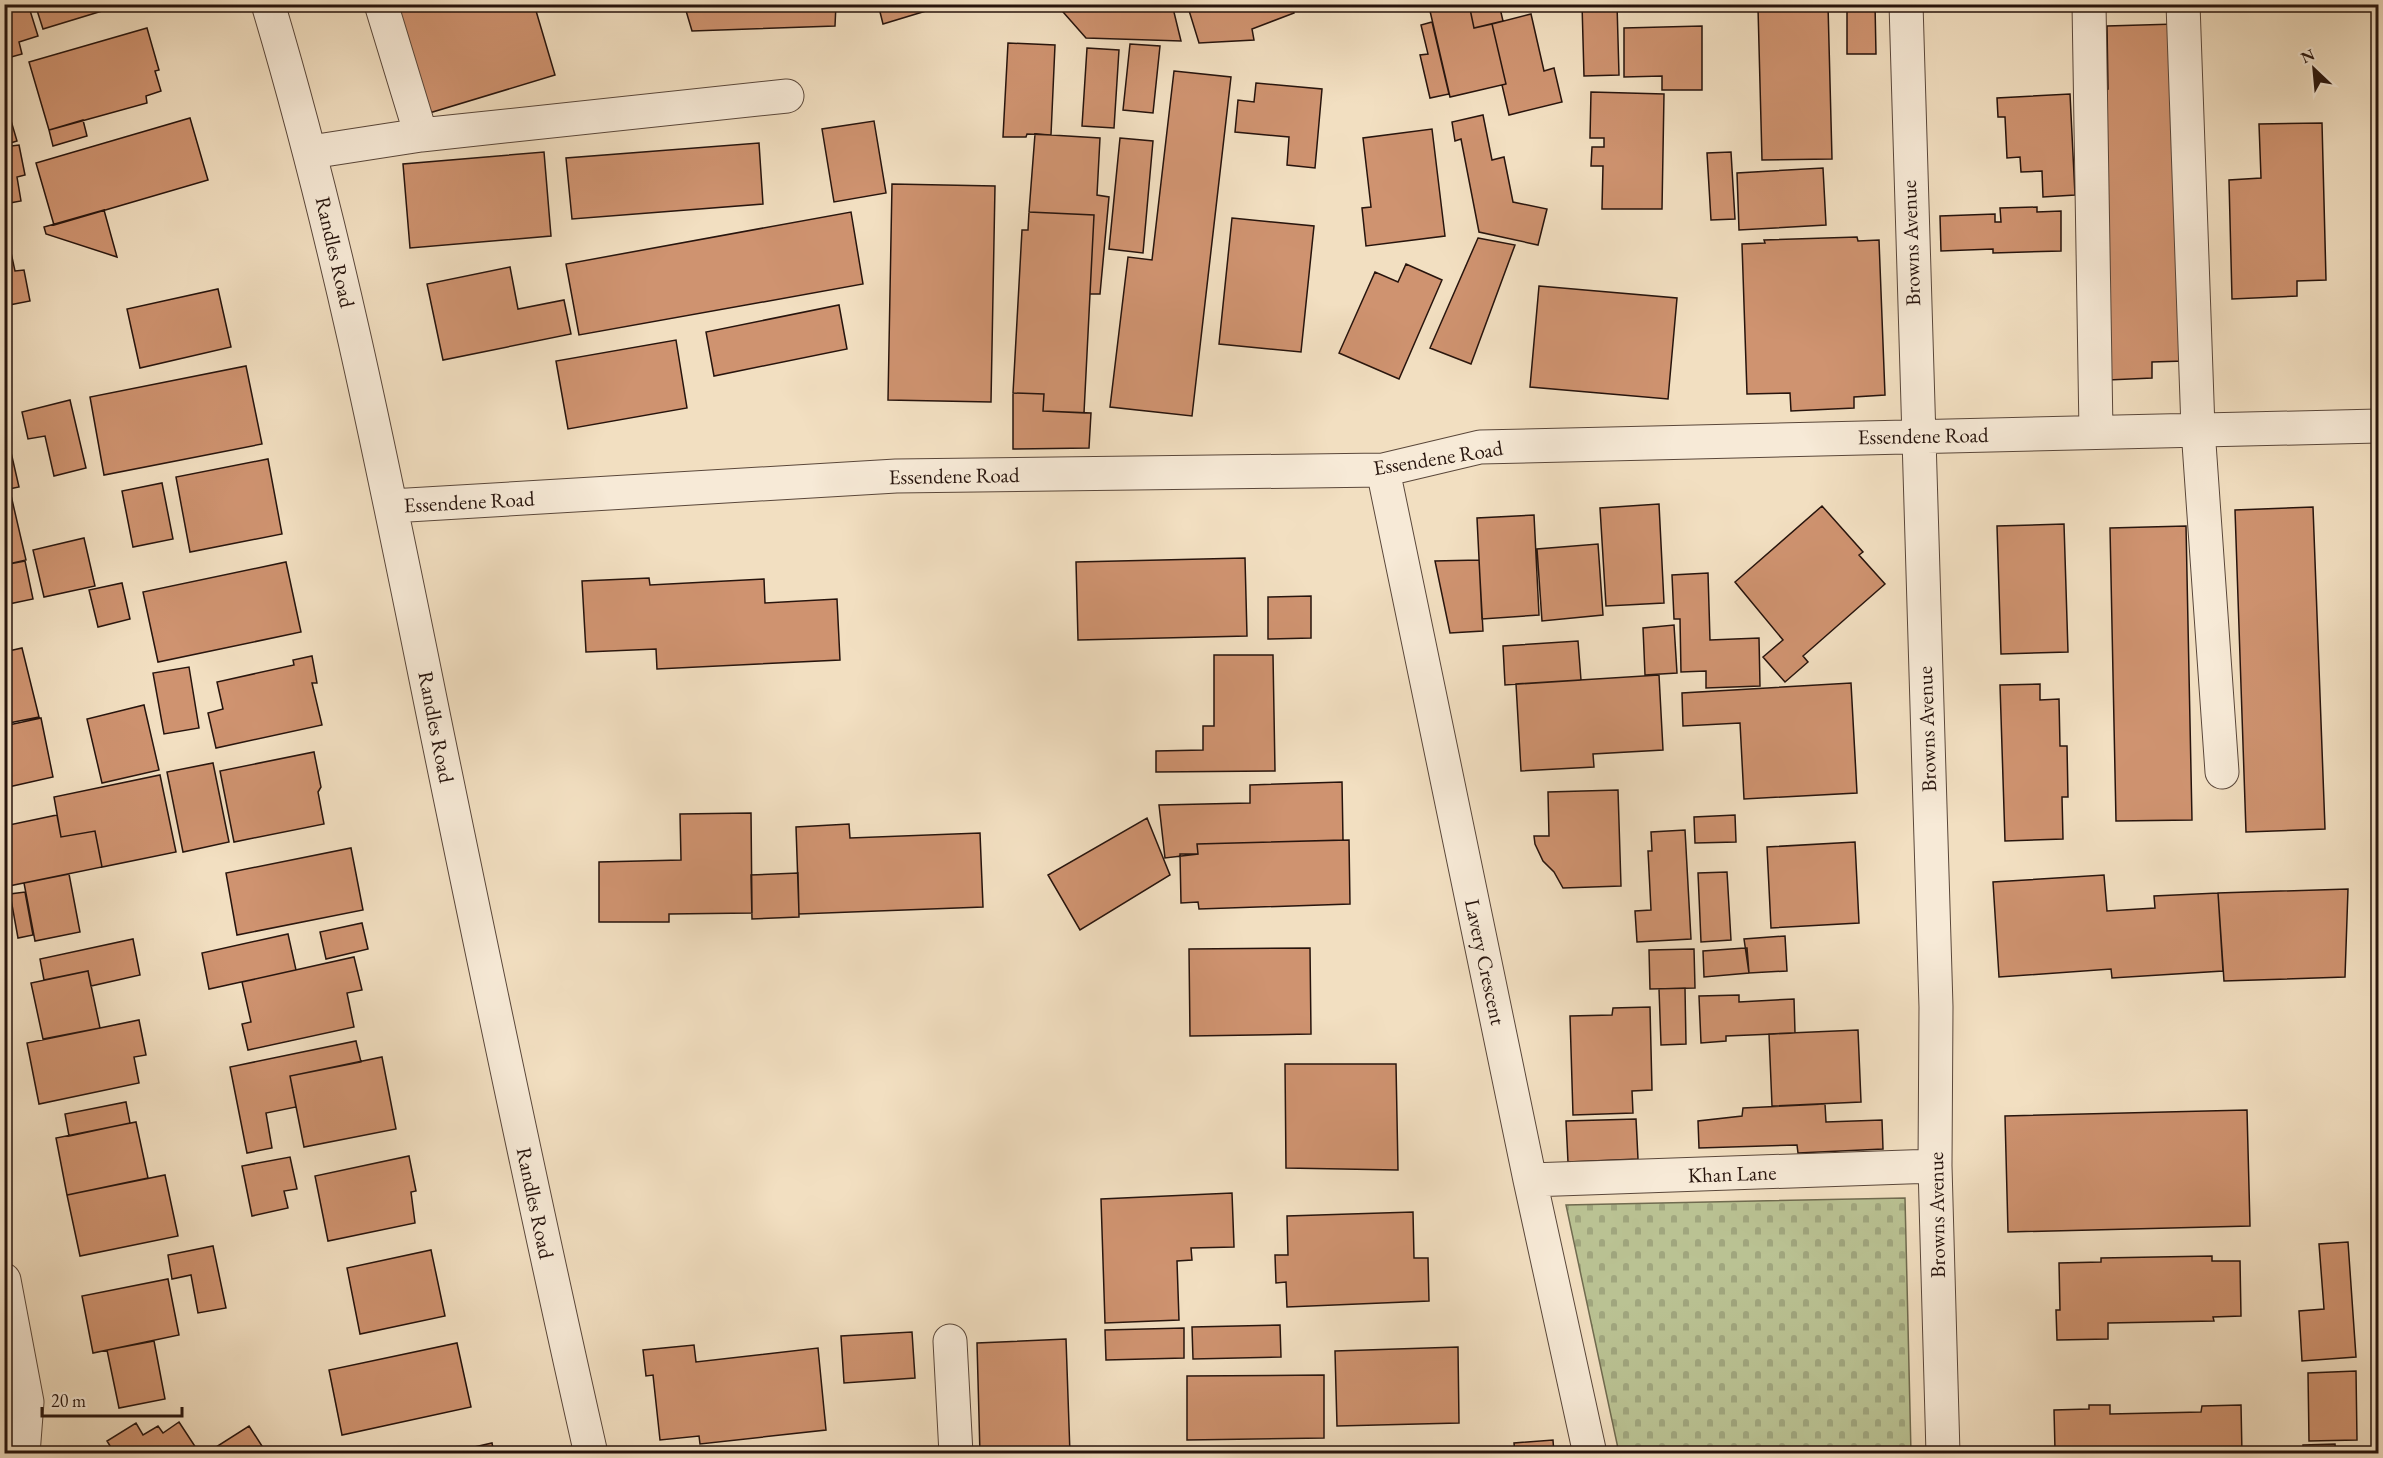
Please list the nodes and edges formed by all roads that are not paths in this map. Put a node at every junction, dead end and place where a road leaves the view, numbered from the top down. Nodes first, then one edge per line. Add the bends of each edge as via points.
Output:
1 (268, 4) edge
2 (381, 4) edge
3 (1905, 4) edge
4 (2089, 4) edge
5 (2183, 4) edge
6 (787, 96) dead end
7 (421, 135) junction
8 (311, 152) junction
9 (2379, 426) edge
10 (2198, 429) junction
11 (2096, 432) junction
12 (1918, 436) junction
13 (1383, 470) junction
14 (391, 507) junction
15 (2222, 772) dead end
16 (1935, 1166) junction
17 (1530, 1180) junction
18 (4, 1280) edge
19 (950, 1341) dead end
20 (23, 1454) edge
21 (591, 1454) edge
22 (956, 1454) edge
23 (1590, 1454) edge
24 (1942, 1454) edge

1 - 8 street, Randles Road
2 - 7 street
3 - 12 street, Browns Avenue
4 - 11 street
5 - 10 street
6 - 7 street
7 - 8 street
8 - 14 street, Randles Road
9 - 10 street, Essendene Road
10 - 11 street, Essendene Road
10 - 15 street
11 - 12 street, Essendene Road
12 - 13 street, Essendene Road via 1480,447
12 - 16 street, Browns Avenue via 1936,1007
13 - 14 street, Essendene Road via 896,476
13 - 17 street, Lavery Crescent
14 - 21 street, Randles Road via 477,933
16 - 17 street, Khan Lane
16 - 24 street, Browns Avenue
17 - 23 street, Lavery Crescent
18 - 20 street via 27,1402
19 - 22 street

